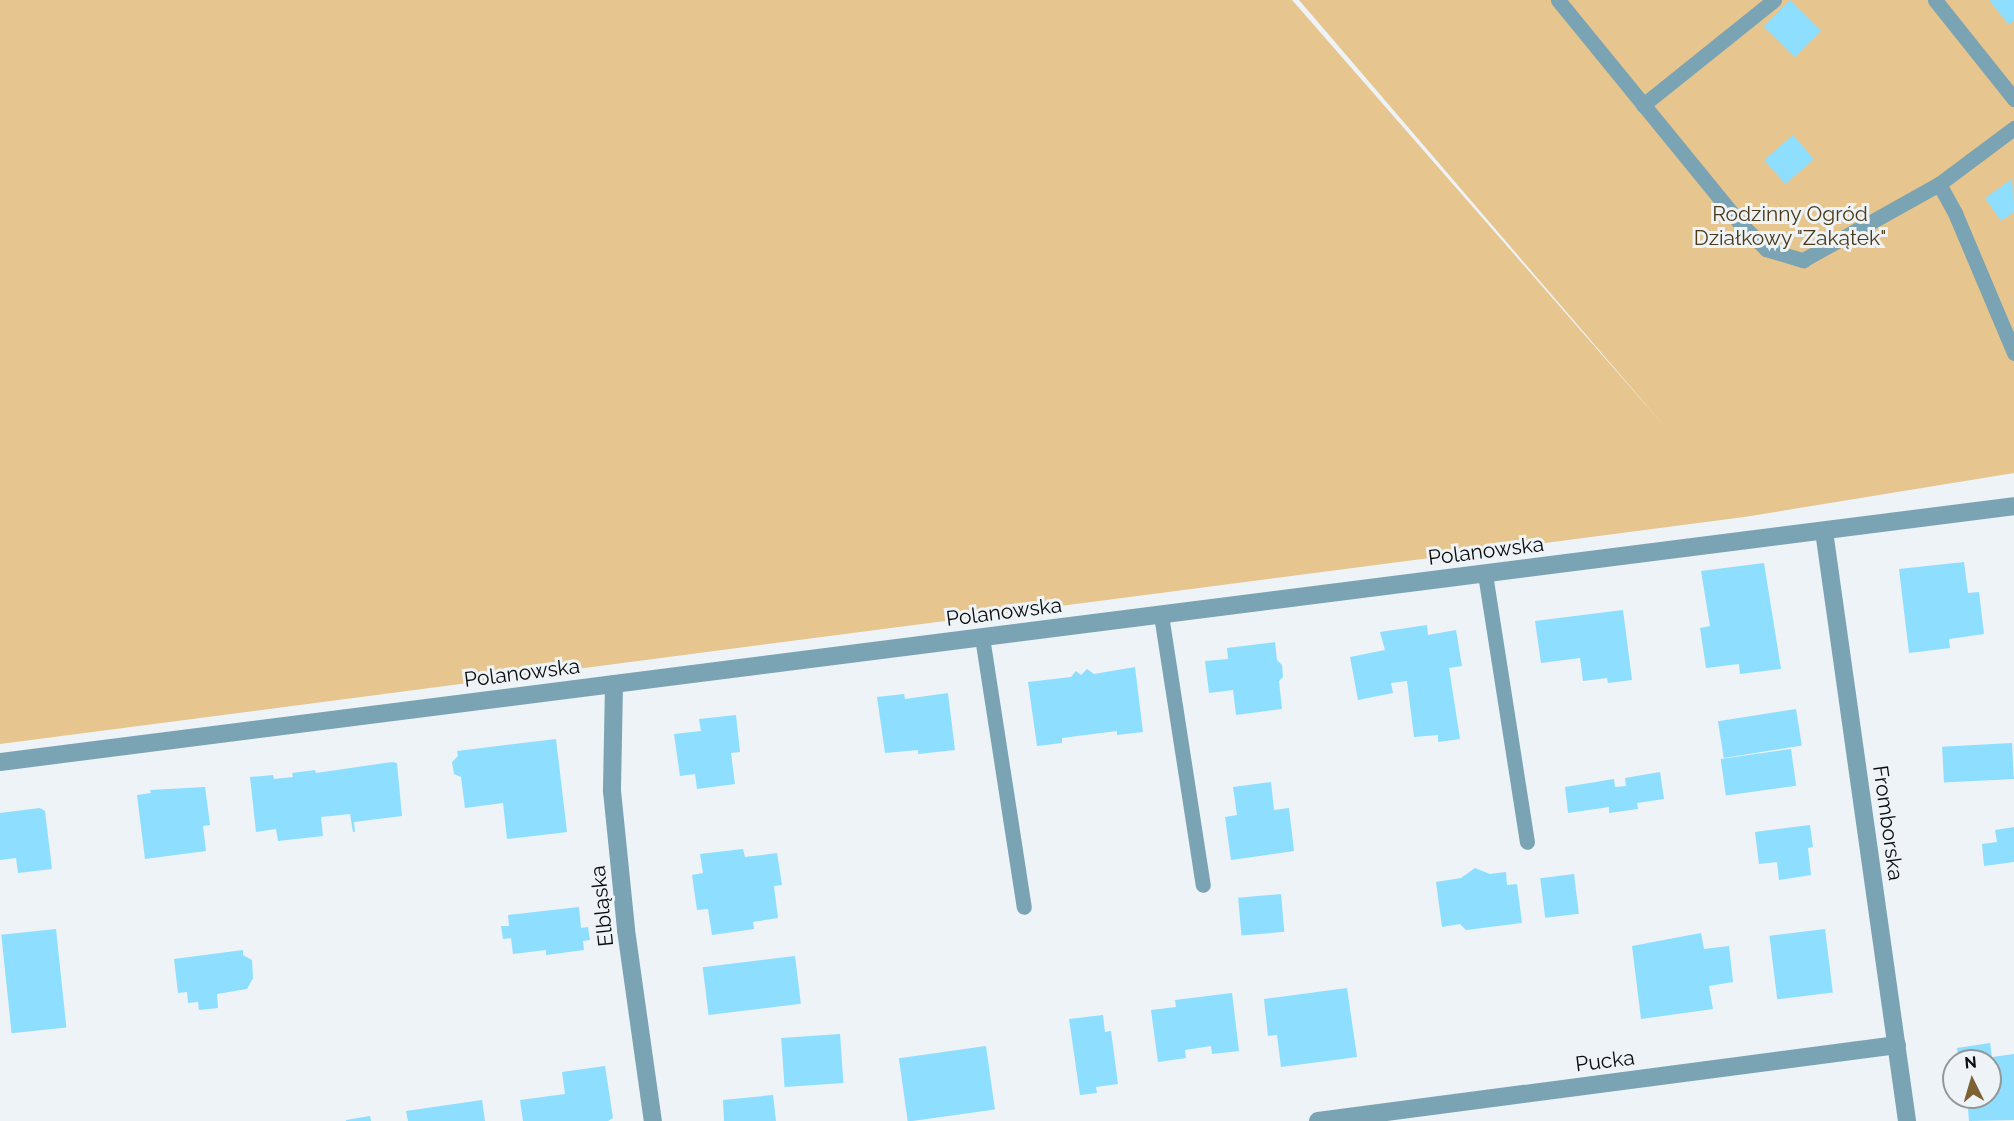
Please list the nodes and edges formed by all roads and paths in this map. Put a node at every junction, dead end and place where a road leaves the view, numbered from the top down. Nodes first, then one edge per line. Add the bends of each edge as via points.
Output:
1 (1558, 0) edge
2 (1774, 0) edge
3 (1935, 0) edge
4 (2014, 99) edge
5 (1643, 105) junction
6 (2014, 128) edge
7 (1939, 184) junction
8 (2014, 353) edge
9 (2014, 506) edge
10 (1824, 531) junction
11 (1485, 574) junction
12 (1161, 615) junction
13 (982, 637) junction
14 (614, 684) junction
15 (0, 762) edge
16 (1527, 842) dead end
17 (1203, 885) dead end
18 (1024, 907) dead end
19 (1897, 1045) junction
20 (653, 1121) edge
21 (1318, 1121) edge
22 (1907, 1121) edge

1 - 5 lane
2 - 5 lane
3 - 4 lane
5 - 7 lane via 1738,221 1766,249 1803,260
6 - 7 lane
7 - 8 lane
9 - 10 street, Polanowska
10 - 11 street, Polanowska
10 - 19 street, Fromborska
11 - 12 street, Polanowska
11 - 16 lane
12 - 13 street, Polanowska
12 - 17 lane
13 - 14 street, Polanowska
13 - 18 lane
14 - 15 street, Polanowska
14 - 20 street, Elbląska via 612,791 626,930
19 - 21 street, Pucka
19 - 22 street, Fromborska

